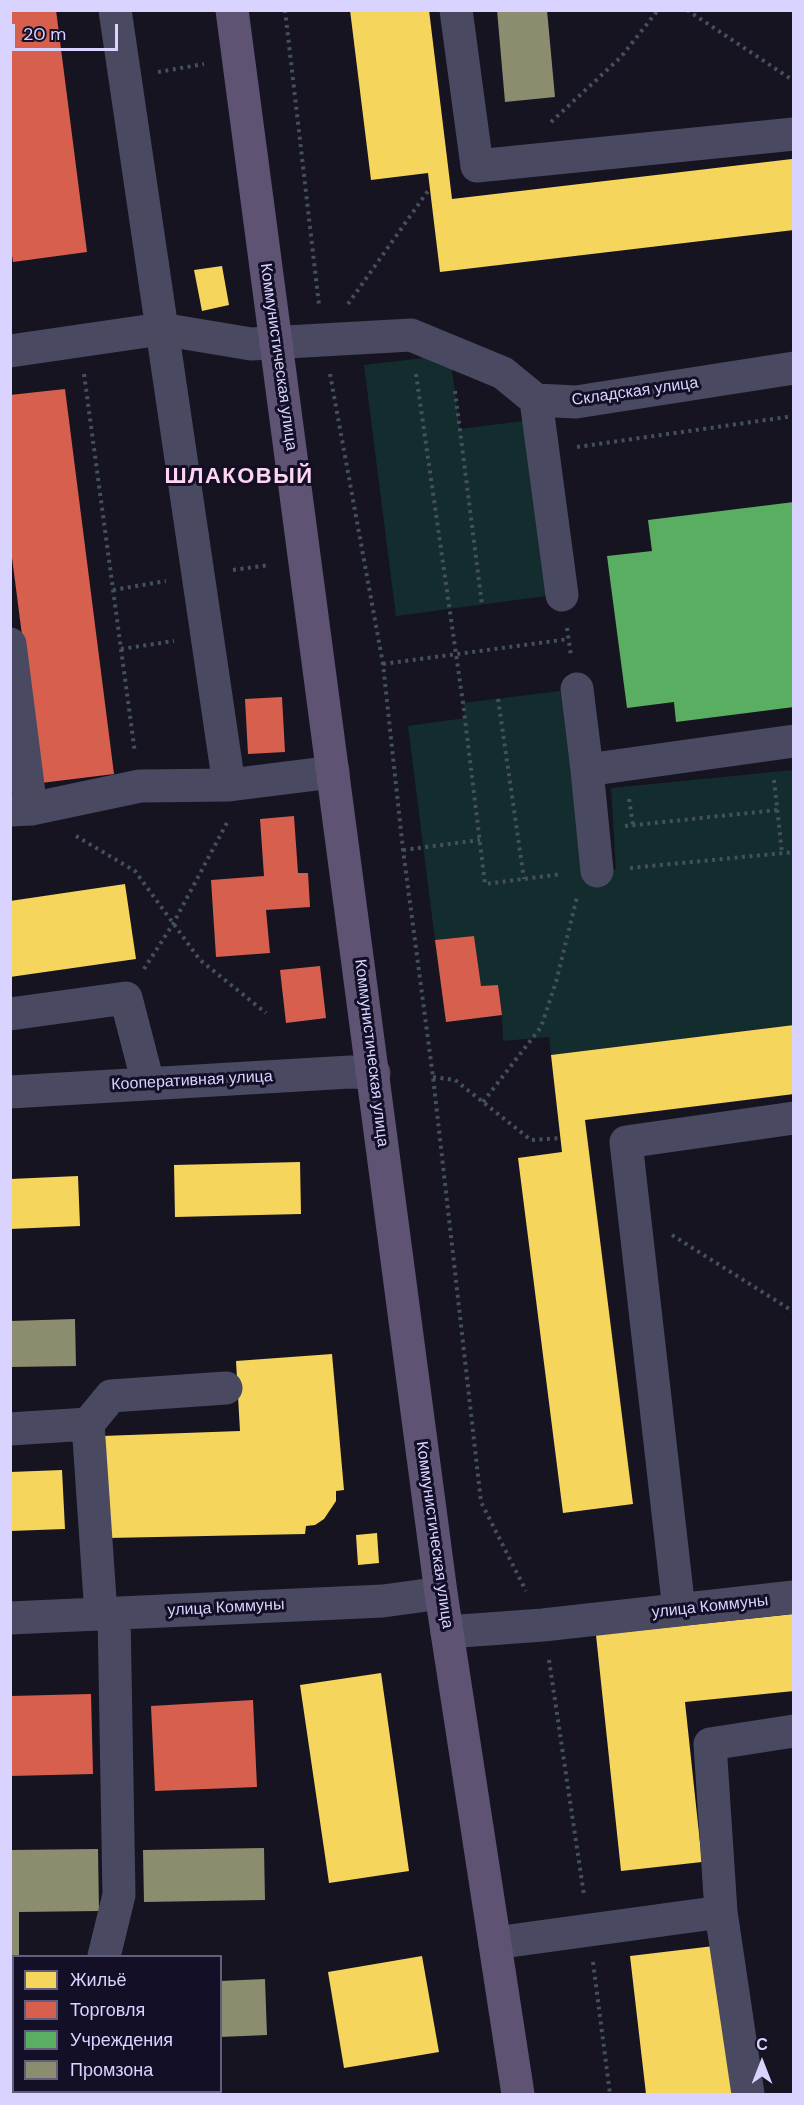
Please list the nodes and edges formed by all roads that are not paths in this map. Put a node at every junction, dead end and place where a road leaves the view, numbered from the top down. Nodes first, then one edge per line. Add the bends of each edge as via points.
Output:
1 (115, 10) edge
2 (232, 10) edge
3 (456, 10) edge
4 (794, 134) edge
5 (161, 329) junction
6 (276, 341) junction
7 (10, 351) edge
8 (794, 368) edge
9 (536, 400) junction
10 (562, 595) road end
11 (10, 644) edge
12 (577, 689) road end
13 (782, 743) edge
14 (587, 770) junction
15 (333, 772) junction
16 (229, 785) junction
17 (21, 809) edge
18 (590, 871) road end
19 (10, 1014) edge
20 (374, 1072) junction
21 (148, 1083) junction
22 (10, 1092) edge
23 (794, 1118) edge
24 (226, 1388) dead end
25 (88, 1424) junction
26 (10, 1428) edge
27 (441, 1593) junction
28 (794, 1597) edge
29 (680, 1610) junction
30 (107, 1614) junction
31 (10, 1618) edge
32 (447, 1632) junction
33 (794, 1731) edge
34 (721, 1912) junction
35 (495, 1943) junction
36 (104, 1955) edge
37 (518, 2094) edge
38 (748, 2094) edge

1 - 5 street
2 - 6 main road, Коммунистическая улица
3 - 4 street via 477,166
5 - 6 street via 251,344
5 - 7 street
5 - 16 street
6 - 9 street via 411,335 503,373
6 - 15 main road, Коммунистическая улица
8 - 9 street, Складская улица via 576,402
9 - 10 street
11 - 17 street
12 - 14 street
13 - 14 street
14 - 18 street via 592,828
15 - 16 street
15 - 20 main road, Коммунистическая улица
16 - 17 street via 140,786
19 - 21 street via 126,998
20 - 21 street, Кооперативная улица
20 - 27 main road, Коммунистическая улица
21 - 22 street, Кооперативная улица
23 - 29 street via 626,1142
24 - 25 street via 111,1396
25 - 26 street
25 - 30 street
27 - 30 street, улица Коммуны via 383,1601
27 - 32 main road, Коммунистическая улица
28 - 29 street, улица Коммуны
29 - 32 street, улица Коммуны
30 - 31 street, улица Коммуны
30 - 36 street via 119,1895
32 - 35 main road, Коммунистическая улица
33 - 34 street via 710,1744
34 - 35 street
34 - 38 street
35 - 37 main road, Коммунистическая улица

